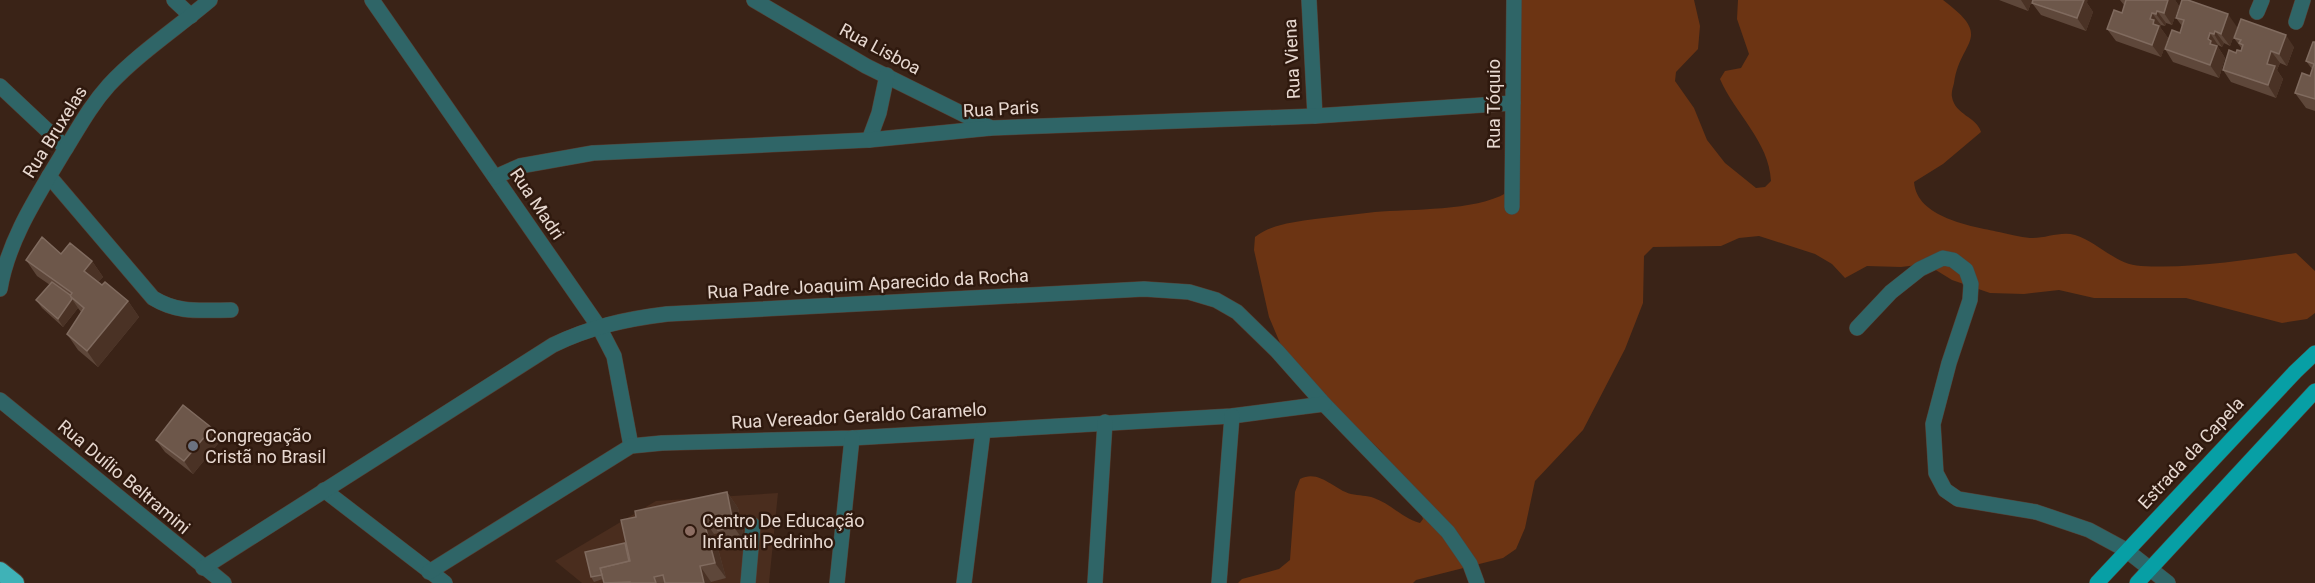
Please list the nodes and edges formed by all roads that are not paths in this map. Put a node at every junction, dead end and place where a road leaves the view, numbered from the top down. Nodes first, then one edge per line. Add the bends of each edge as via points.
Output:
1 (174, 0) edge
2 (210, 0) edge
3 (372, 0) edge
4 (754, 0) edge
5 (1309, 0) edge
6 (1514, 0) edge
7 (2303, 0) edge
8 (191, 16) junction
9 (2296, 22) dead end
10 (887, 75) junction
11 (0, 86) edge
12 (1513, 103) junction
13 (1315, 116) junction
14 (990, 128) junction
15 (868, 140) junction
16 (66, 148) junction
17 (49, 176) junction
18 (495, 177) junction
19 (1512, 207) dead end
20 (0, 289) edge
21 (231, 310) dead end
22 (599, 327) junction
23 (1857, 328) dead end
24 (2315, 353) edge
25 (2315, 391) edge
26 (0, 400) edge
27 (1324, 404) junction
28 (1232, 416) junction
29 (1105, 423) junction
30 (982, 431) junction
31 (852, 438) junction
32 (631, 446) junction
33 (324, 490) junction
34 (753, 525) dead end
35 (2126, 550) junction
36 (203, 568) junction
37 (2150, 570) junction
38 (0, 571) edge
39 (429, 572) junction
40 (15, 583) edge
41 (224, 583) edge
42 (445, 583) edge
43 (748, 583) edge
44 (837, 583) edge
45 (964, 583) edge
46 (1095, 583) edge
47 (1219, 583) edge
48 (1477, 583) edge
49 (2097, 583) edge
50 (2137, 583) edge
51 (2168, 583) edge

1 - 8 street
2 - 8 street, Rua Bruxelas
3 - 18 street, Rua Madri
4 - 10 street, Rua Lisboa
5 - 13 street, Rua Viena
6 - 12 street, Rua Tóquio
7 - 9 street
8 - 16 street, Rua Bruxelas via 111,83 90,107
10 - 14 street, Rua Lisboa
10 - 15 street
11 - 16 street
12 - 13 street, Rua Paris
12 - 19 street, Rua Tóquio
13 - 14 street, Rua Paris
14 - 15 street, Rua Paris
15 - 18 street, Rua Paris via 593,153 519,166
16 - 17 street, Rua Bruxelas
17 - 20 street, Rua Bruxelas via 16,239
17 - 21 street via 153,298 181,310
18 - 22 street, Rua Madri
22 - 27 street, Rua Padre Joaquim Aparecido da Rocha via 666,314 1144,290 1189,292 1237,312
22 - 32 street, Rua Madri via 614,356
22 - 33 street, Rua Padre Joaquim Aparecido da Rocha via 553,345
23 - 35 street via 1891,292 1920,269 1943,258 1966,270 1971,284 1970,300 1933,424 1936,473 1945,490 1958,499 2036,512 2088,530
24 - 35 main road, Estrada da Capela
25 - 37 main road
26 - 36 street, Rua Duílio Beltramini
27 - 28 street, Rua Vereador Geraldo Caramelo
27 - 48 street, Rua Padre Joaquim Aparecido da Rocha via 1448,532 1470,564
28 - 29 street, Rua Vereador Geraldo Caramelo
28 - 47 street
29 - 30 street, Rua Vereador Geraldo Caramelo
29 - 46 street
30 - 31 street, Rua Vereador Geraldo Caramelo
30 - 45 street
31 - 32 street, Rua Vereador Geraldo Caramelo
31 - 44 street
32 - 39 street, Rua Vereador Geraldo Caramelo
33 - 36 street, Rua Padre Joaquim Aparecido da Rocha
33 - 39 street
34 - 43 street
35 - 37 street
35 - 49 main road, Estrada da Capela
36 - 41 street, Rua Duílio Beltramini
37 - 50 main road
37 - 51 street
38 - 40 highway
39 - 42 street

